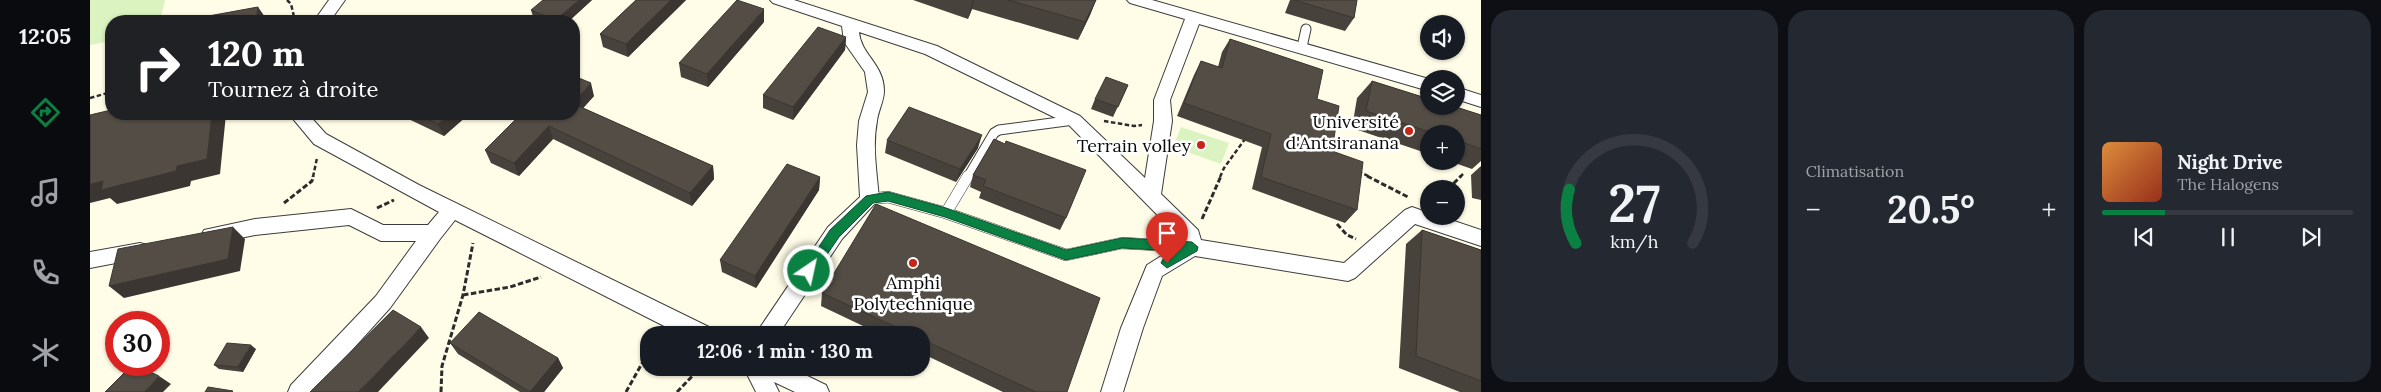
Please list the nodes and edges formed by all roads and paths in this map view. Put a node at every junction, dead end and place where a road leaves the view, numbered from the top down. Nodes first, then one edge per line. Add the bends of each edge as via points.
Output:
1 (287, 0) edge
2 (337, 0) edge
3 (778, 0) edge
4 (1135, 0) edge
5 (294, 15) edge
6 (326, 15) edge
7 (1193, 18) junction
8 (850, 24) junction
9 (1306, 29) dead end
10 (1302, 47) junction
11 (1420, 82) edge
12 (105, 94) edge
13 (1465, 96) edge
14 (90, 98) edge
15 (1481, 101) edge
16 (303, 120) edge
17 (1074, 120) junction
18 (1163, 121) junction
19 (1247, 136) edge
20 (320, 139) junction
21 (1356, 171) edge
22 (1463, 174) dead end
23 (1456, 180) edge
24 (412, 190) junction
25 (1152, 196) junction
26 (870, 199) junction
27 (1410, 199) dead end
28 (283, 204) dead end
29 (453, 210) junction
30 (946, 213) junction
31 (350, 217) junction
32 (476, 222) junction
33 (433, 233) junction
34 (1481, 238) edge
35 (190, 241) edge
36 (1192, 242) junction
37 (162, 247) edge
38 (90, 260) edge
39 (567, 268) junction
40 (463, 294) junction
41 (685, 326) edge
42 (772, 326) edge
43 (640, 368) edge
44 (692, 376) edge
45 (759, 376) edge
46 (785, 376) edge
47 (299, 392) edge
48 (441, 392) edge
49 (626, 392) edge
50 (677, 392) edge
51 (768, 392) edge
52 (818, 392) edge
53 (1112, 392) edge

1 - 5 path
2 - 6 street
3 - 8 street
4 - 7 street
7 - 10 street
7 - 18 street via 1162,100
8 - 17 street via 931,50
8 - 26 street via 852,42 873,71 876,92 866,145
9 - 10 lane
10 - 11 street
12 - 14 path
13 - 15 street
16 - 20 street
17 - 18 path via 1089,118 1134,126
17 - 25 street
17 - 30 lane via 999,130
18 - 25 street
19 - 36 path via 1224,168
20 - 24 street
20 - 28 path via 312,180
21 - 27 path
22 - 23 path
24 - 29 street
24 - 31 path via 389,203
25 - 36 street
26 - 30 lane via 888,197
26 - 42 street via 834,234
29 - 32 street
29 - 33 street
30 - 36 lane via 1066,255 1122,243
31 - 33 street via 381,233
31 - 35 street via 255,227
32 - 39 street
32 - 40 path
33 - 47 street via 383,302
34 - 36 street via 1412,215 1348,272
36 - 53 street via 1154,271
37 - 38 street
39 - 40 path via 510,287
39 - 41 street
40 - 48 path via 442,366
43 - 49 path
44 - 50 path
45 - 51 street
46 - 52 street

